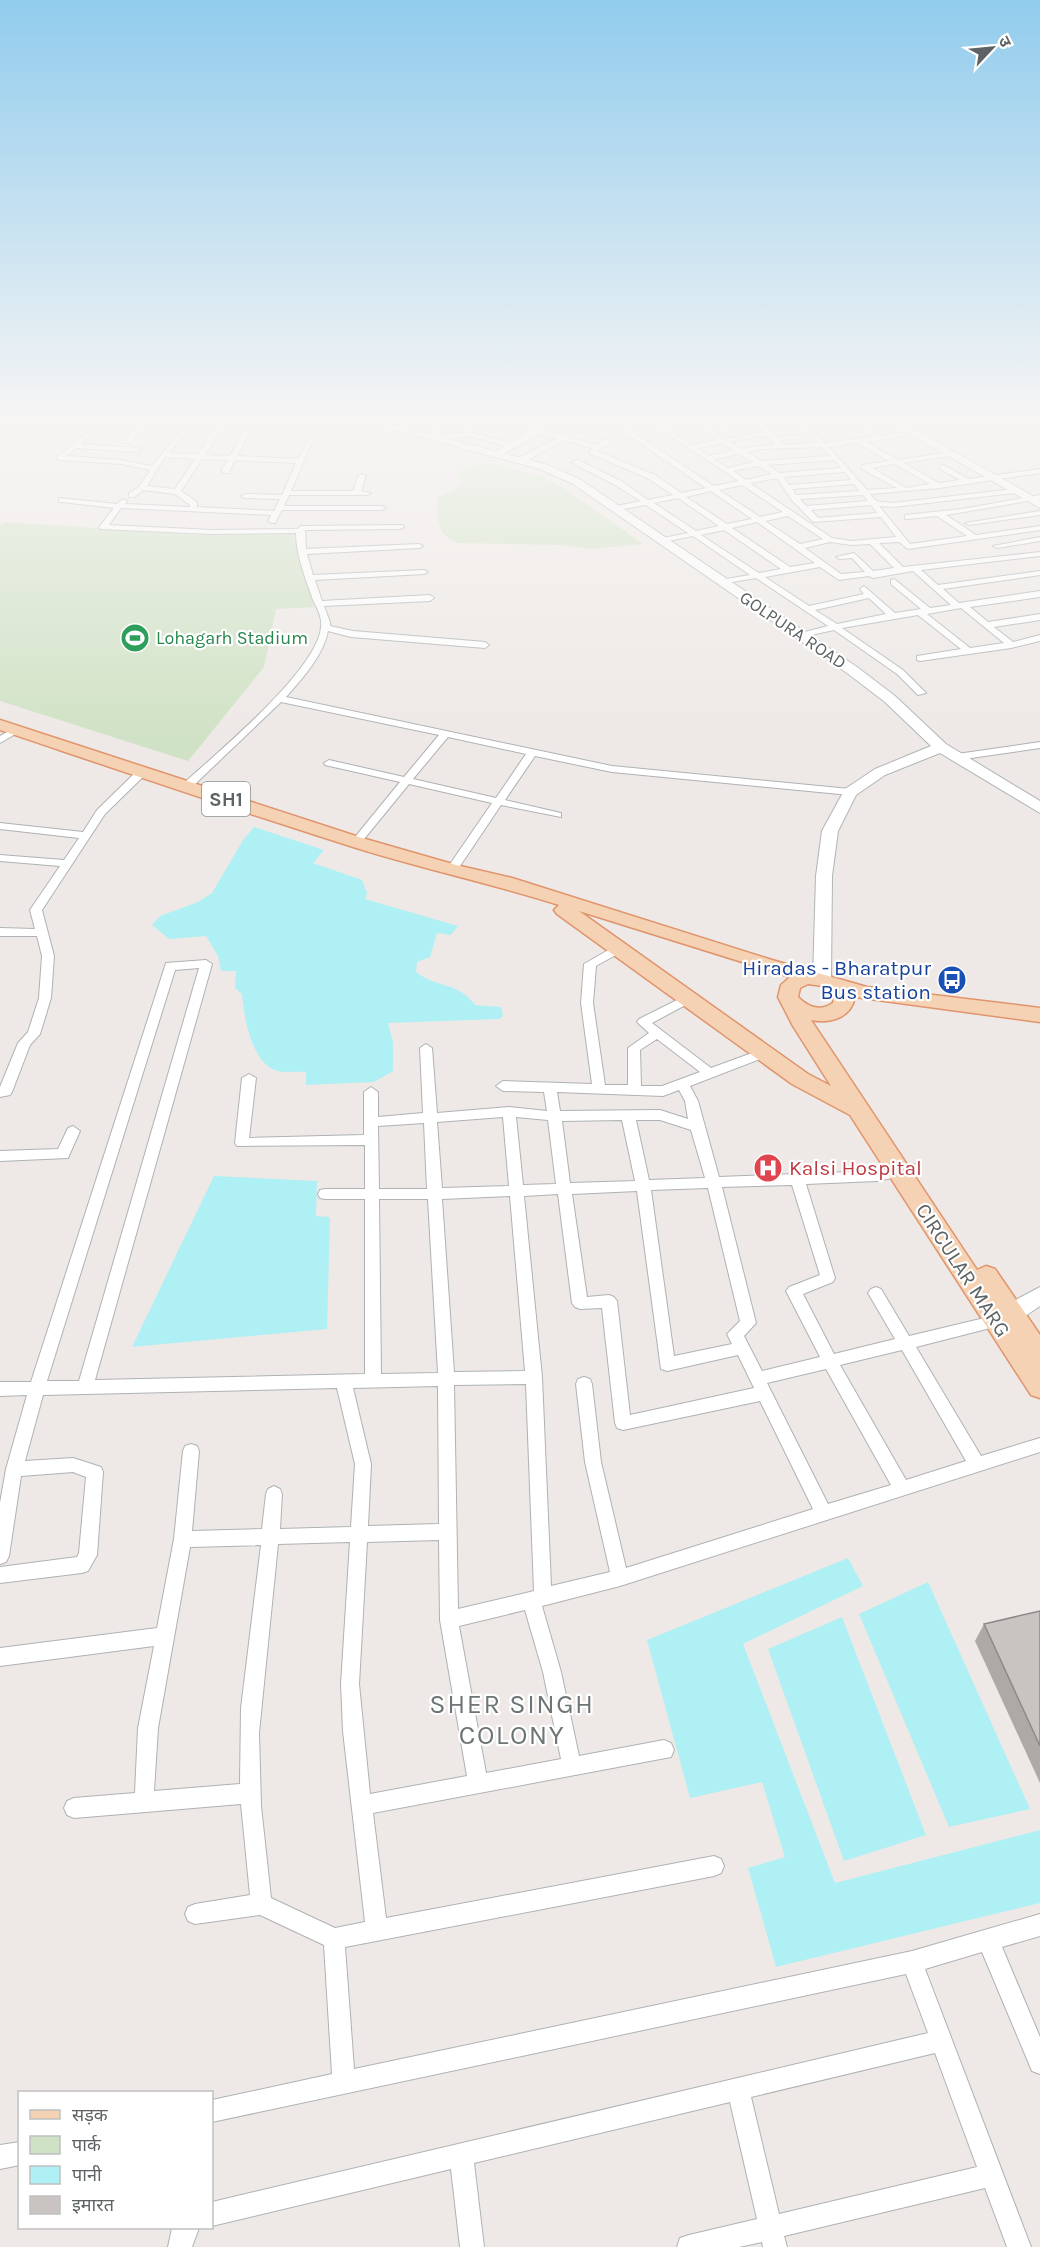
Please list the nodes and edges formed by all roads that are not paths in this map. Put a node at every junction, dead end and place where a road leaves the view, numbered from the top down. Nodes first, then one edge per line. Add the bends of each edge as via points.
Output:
1 (105, 525) edge
2 (144, 525) edge
3 (237, 525) edge
4 (270, 525) edge
5 (638, 525) edge
6 (680, 525) edge
7 (723, 525) edge
8 (736, 525) edge
9 (765, 525) edge
10 (807, 525) edge
11 (890, 525) edge
12 (956, 525) edge
13 (726, 527) junction
14 (400, 528) dead end
15 (1040, 528) edge
16 (266, 531) junction
17 (299, 531) junction
18 (693, 534) junction
19 (974, 537) junction
20 (901, 539) junction
21 (1040, 539) edge
22 (830, 540) junction
23 (661, 541) junction
24 (872, 541) junction
25 (419, 546) dead end
26 (998, 546) dead end
27 (799, 547) junction
28 (303, 552) junction
29 (1040, 554) edge
30 (854, 555) junction
31 (840, 557) dead end
32 (822, 564) junction
33 (787, 569) junction
34 (916, 570) junction
35 (902, 571) junction
36 (424, 572) dead end
37 (1040, 573) edge
38 (755, 575) junction
39 (873, 575) junction
40 (852, 577) junction
41 (311, 578) junction
42 (723, 582) junction
43 (894, 582) dead end
44 (936, 588) junction
45 (1040, 594) edge
46 (870, 595) junction
47 (430, 598) dead end
48 (320, 604) junction
49 (959, 606) junction
50 (807, 609) junction
51 (924, 611) junction
52 (893, 616) junction
53 (1040, 617) edge
54 (987, 625) junction
55 (835, 627) junction
56 (326, 628) junction
57 (800, 636) junction
58 (1040, 638) edge
59 (485, 645) dead end
60 (1011, 645) junction
61 (968, 651) junction
62 (920, 658) dead end
63 (921, 693) dead end
64 (280, 699) junction
65 (8, 727) edge
66 (445, 734) junction
67 (0, 740) edge
68 (1040, 745) edge
69 (941, 747) junction
70 (532, 752) junction
71 (957, 757) junction
72 (329, 764) dead end
73 (144, 771) junction
74 (406, 781) junction
75 (187, 786) junction
76 (850, 792) junction
77 (498, 802) junction
78 (1040, 808) edge
79 (557, 815) dead end
80 (0, 826) edge
81 (85, 835) junction
82 (356, 842) junction
83 (0, 858) edge
84 (65, 863) junction
85 (452, 870) junction
86 (564, 910) junction
87 (0, 932) edge
88 (43, 932) junction
89 (617, 949) junction
90 (822, 979) junction
91 (687, 999) junction
92 (789, 999) junction
93 (835, 1012) junction
94 (1040, 1015) edge
95 (1040, 1025) edge
96 (657, 1033) junction
97 (426, 1048) dead end
98 (763, 1053) junction
99 (711, 1074) junction
100 (249, 1078) dead end
101 (682, 1084) junction
102 (503, 1086) dead end
103 (550, 1086) junction
104 (599, 1087) junction
105 (635, 1089) junction
106 (663, 1091) junction
107 (0, 1092) edge
108 (371, 1092) dead end
109 (858, 1110) junction
110 (509, 1112) junction
111 (552, 1116) junction
112 (628, 1116) junction
113 (660, 1116) junction
114 (429, 1118) junction
115 (371, 1122) junction
116 (697, 1127) junction
117 (73, 1131) dead end
118 (371, 1140) junction
119 (0, 1156) edge
120 (906, 1170) junction
121 (798, 1179) junction
122 (715, 1183) junction
123 (643, 1186) junction
124 (563, 1189) junction
125 (516, 1191) junction
126 (325, 1194) dead end
127 (371, 1194) junction
128 (434, 1194) junction
129 (876, 1293) dead end
130 (1040, 1296) edge
131 (1004, 1317) junction
132 (905, 1344) junction
133 (742, 1348) junction
134 (1040, 1356) edge
135 (830, 1362) junction
136 (534, 1377) junction
137 (446, 1379) junction
138 (343, 1381) junction
139 (373, 1381) junction
140 (584, 1384) dead end
141 (761, 1386) junction
142 (85, 1387) junction
143 (1040, 1387) edge
144 (37, 1388) junction
145 (0, 1389) edge
146 (1040, 1445) edge
147 (191, 1451) dead end
148 (977, 1465) junction
149 (14, 1468) junction
150 (902, 1489) junction
151 (274, 1494) dead end
152 (824, 1513) junction
153 (447, 1532) junction
154 (360, 1535) junction
155 (271, 1537) junction
156 (183, 1539) junction
157 (0, 1556) edge
158 (0, 1575) edge
159 (620, 1578) junction
160 (537, 1598) junction
161 (449, 1620) junction
162 (165, 1636) junction
163 (0, 1657) edge
164 (664, 1750) dead end
165 (572, 1767) junction
166 (478, 1784) junction
167 (249, 1793) junction
168 (144, 1802) junction
169 (362, 1805) junction
170 (74, 1808) dead end
171 (714, 1866) dead end
172 (261, 1904) junction
173 (195, 1914) dead end
174 (1040, 1925) edge
175 (377, 1931) junction
176 (334, 1939) junction
177 (988, 1940) junction
178 (912, 1962) junction
179 (941, 2041) junction
180 (1040, 2063) edge
181 (344, 2083) junction
182 (738, 2089) junction
183 (213, 2111) edge
184 (18, 2153) edge
185 (461, 2155) junction
186 (0, 2157) edge
187 (992, 2175) junction
188 (213, 2214) edge
189 (186, 2229) edge
190 (773, 2237) edge
191 (180, 2247) edge
192 (472, 2247) edge
193 (689, 2247) edge
194 (1019, 2247) edge

1 - 2 street
3 - 16 street
4 - 16 street
5 - 23 street, GOLPURA ROAD
6 - 18 street
7 - 13 street
8 - 13 street
9 - 27 street
10 - 22 street
11 - 20 street
12 - 19 street
13 - 18 street
13 - 33 street
14 - 17 street
15 - 19 street
16 - 17 street
17 - 28 street
18 - 23 street
18 - 38 street
19 - 20 street via 908,547
20 - 24 street
21 - 26 street
22 - 24 street
22 - 27 street
22 - 30 street
23 - 42 street, GOLPURA ROAD
24 - 35 street
25 - 28 street
27 - 32 street
28 - 41 street
29 - 34 street
30 - 31 street
30 - 39 street
32 - 33 street
32 - 40 street via 838,578
33 - 38 street
34 - 35 street
34 - 44 street
35 - 39 street
36 - 41 street
37 - 44 street
38 - 42 street
38 - 50 street
39 - 40 street
40 - 46 street
41 - 48 street
42 - 57 street, GOLPURA ROAD
43 - 51 street
44 - 49 street
45 - 49 street
46 - 50 street
46 - 52 street
47 - 48 street
48 - 56 street
49 - 51 street
49 - 54 street
50 - 55 street
51 - 52 street
51 - 61 street
52 - 55 street
53 - 54 street
54 - 60 street
55 - 57 street
55 - 63 street via 900,672
56 - 59 street via 351,634
56 - 64 street via 316,652
57 - 69 street, GOLPURA ROAD via 890,699
58 - 60 street
60 - 61 street
61 - 62 street
64 - 66 street
64 - 75 street
65 - 67 street
65 - 73 main road, SH1
66 - 70 street
66 - 74 street
68 - 71 street
69 - 71 street, GOLPURA ROAD
69 - 76 street via 880,772
70 - 76 street via 612,770
70 - 77 street
71 - 78 street, GOLPURA ROAD
72 - 74 street
73 - 75 main road, SH1
73 - 81 street via 101,812
74 - 77 street
74 - 82 street
75 - 82 main road, SH1
76 - 90 street via 830,831 824,876
77 - 79 street
77 - 85 street
80 - 81 street
81 - 84 street
82 - 85 main road, SH1
83 - 84 street
84 - 88 street via 36,910
85 - 86 main road, SH1 via 499,891
85 - 90 main road, SH1 via 505,882
86 - 89 main road
86 - 92 main road, SH1 via 754,968 767,974
87 - 88 street
88 - 107 street via 48,956 45,998 34,1034 24,1043 5,1092
89 - 91 main road
89 - 104 street via 590,964 587,1003
90 - 92 main road via 804,978 791,985
90 - 93 main road via 837,985 845,996 843,1006
90 - 94 main road via 865,993
91 - 96 street via 643,1022
91 - 98 main road
92 - 93 main road via 804,1012
92 - 109 main road, CIRCULAR MARG
93 - 95 main road via 873,1005
93 - 120 main road, CIRCULAR MARG via 824,1030 828,1041
96 - 99 street
96 - 105 street via 634,1048
97 - 114 street
98 - 99 street
98 - 109 main road via 800,1079
99 - 101 street
100 - 118 street via 242,1143
101 - 106 street
101 - 116 street via 692,1097
102 - 103 street
103 - 104 street
103 - 111 street
104 - 105 street
105 - 106 street
106 - 113 street
108 - 115 street
109 - 120 main road, CIRCULAR MARG
110 - 111 street
110 - 114 street
110 - 125 street
111 - 112 street
111 - 124 street
112 - 113 street
112 - 123 street
113 - 116 street
114 - 115 street
114 - 128 street
115 - 118 street
116 - 122 street
117 - 119 street via 63,1154
118 - 127 street
120 - 121 street via 877,1176
120 - 131 main road, CIRCULAR MARG
121 - 122 street
121 - 135 street via 828,1278 794,1291
122 - 123 street
122 - 133 street via 748,1323 735,1334
123 - 124 street
123 - 133 street via 667,1364
124 - 125 street
124 - 141 street via 580,1303 609,1301 623,1424
125 - 128 street
125 - 136 street
126 - 127 street
127 - 128 street
127 - 139 street
128 - 137 street
129 - 132 street
130 - 131 street
131 - 132 street
131 - 134 main road, CIRCULAR MARG
131 - 143 main road, CIRCULAR MARG
132 - 135 street
132 - 148 street
133 - 141 street
135 - 141 street
135 - 150 street
136 - 137 street
136 - 160 street
137 - 139 street
137 - 153 street
138 - 139 street
138 - 142 street
138 - 154 street via 363,1464
140 - 159 street via 593,1462
141 - 152 street
142 - 144 street
142 - 144 street via 206,964 170,966
144 - 145 street
144 - 149 street
146 - 148 street
147 - 156 street
148 - 150 street
149 - 157 street
149 - 158 street via 73,1465 95,1472 88,1555 82,1565
150 - 152 street
151 - 155 street
152 - 159 street
153 - 154 street
153 - 161 street
154 - 155 street
154 - 169 street via 350,1683
155 - 156 street
155 - 167 street via 251,1709
156 - 162 street
159 - 160 street
160 - 161 street
160 - 165 street
161 - 166 street
162 - 163 street
162 - 168 street via 148,1728
164 - 165 street
165 - 166 street
166 - 169 street
167 - 168 street
167 - 172 street
168 - 170 street
169 - 175 street
171 - 175 street
172 - 173 street
172 - 176 street
174 - 177 street
175 - 176 street
176 - 181 street
177 - 178 street
177 - 180 street
178 - 179 street
178 - 181 street
179 - 182 street
179 - 187 street
181 - 183 street
182 - 185 street
182 - 190 street
184 - 186 street
185 - 188 street
185 - 192 street
187 - 190 street
187 - 194 street
189 - 191 street
190 - 193 street

